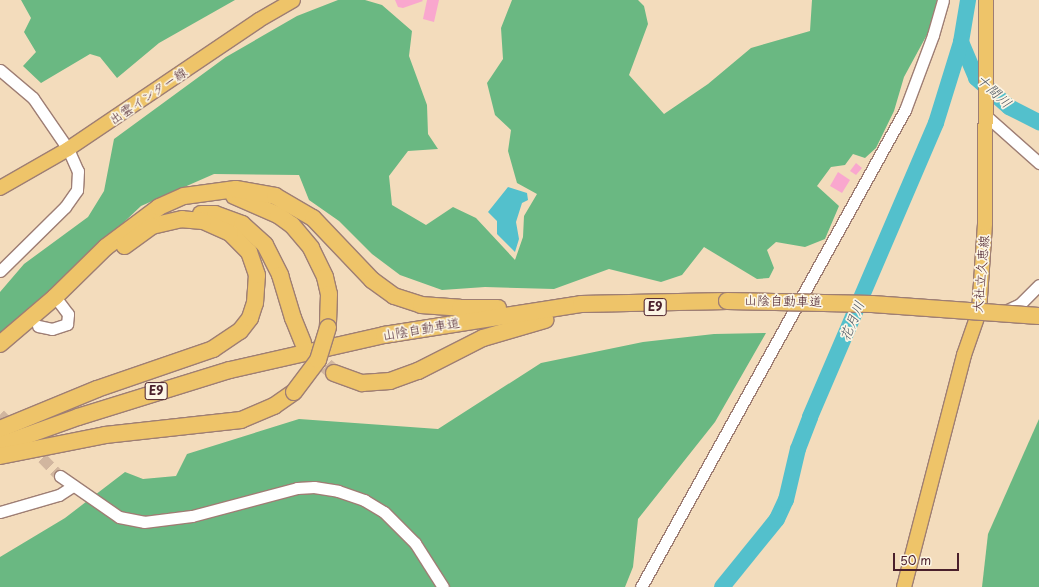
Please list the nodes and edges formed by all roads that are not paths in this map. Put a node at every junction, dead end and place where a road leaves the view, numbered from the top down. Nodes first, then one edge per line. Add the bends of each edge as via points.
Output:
1 (293, 0) edge
2 (943, 0) edge
3 (986, 0) edge
4 (0, 70) edge
5 (984, 114) junction
6 (68, 149) junction
7 (1039, 163) edge
8 (0, 188) edge
9 (208, 191) junction
10 (166, 221) junction
11 (0, 271) edge
12 (1039, 285) edge
13 (58, 301) junction
14 (727, 303) junction
15 (582, 307) junction
16 (979, 312) junction
17 (1039, 316) edge
18 (1039, 322) edge
19 (0, 344) edge
20 (309, 346) junction
21 (0, 354) edge
22 (334, 373) tunnel mouth
23 (0, 429) edge
24 (0, 445) edge
25 (0, 456) edge
26 (60, 476) tunnel mouth
27 (73, 486) junction
28 (0, 512) edge
29 (443, 587) edge
30 (641, 587) edge
31 (904, 587) edge

1 - 6 main road, 出雲インター線 via 259,20
2 - 30 street via 933,35 904,110
3 - 5 main road, 大社立久恵線
4 - 6 street via 33,98
5 - 7 street
5 - 16 main road, 大社立久恵線 via 985,223
6 - 8 main road, 出雲インター線
6 - 11 street via 78,171 77,190 65,207
9 - 13 highway via 184,196 159,207 137,222 101,252
9 - 15 highway via 254,191 275,196 291,204 314,218 334,236 372,280 394,296 421,305 466,308
9 - 25 highway, bridge via 229,194 264,207 292,225 312,248 325,277 330,310 328,327 318,360 294,392 274,406 241,420 106,435
10 - 13 highway via 137,235
10 - 20 highway via 186,216 215,214 242,224 255,234 274,259
10 - 23 highway via 203,221 218,226 235,237 249,252 257,275 257,290 250,318 240,331 213,349 97,390
12 - 16 street via 1010,311
13 - 19 highway
13 - 21 highway via 38,326
14 - 15 highway, 山陰自動車道 / E9
14 - 17 highway, 山陰自動車道 / E9, bridge via 872,304
14 - 18 highway, 山陰自動車道 / E9 via 849,308
15 - 20 highway, 山陰自動車道 / E9 via 451,323
15 - 22 highway via 504,330 418,371 390,381 362,383
16 - 31 main road, 大社立久恵線 via 964,355
20 - 24 highway, E9 via 148,394
26 - 27 street
27 - 28 street via 59,495
27 - 29 street via 119,517 144,522 192,516 297,488 314,487 338,491 364,500 384,512 415,543

